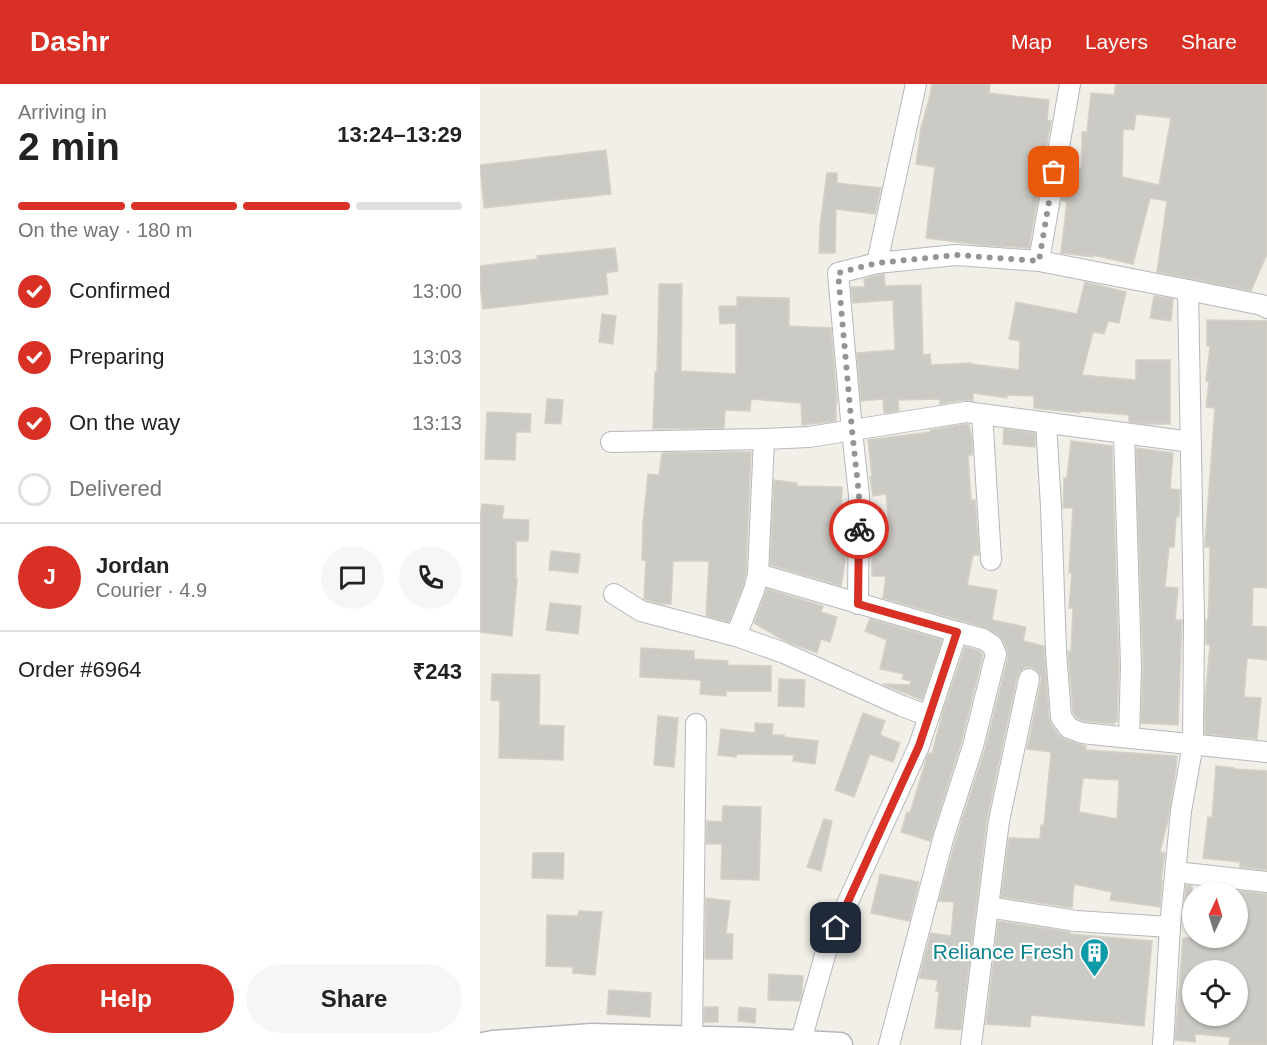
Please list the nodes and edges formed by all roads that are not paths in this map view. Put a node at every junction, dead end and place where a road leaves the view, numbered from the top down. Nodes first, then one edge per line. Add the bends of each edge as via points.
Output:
1 (916, 84) edge
2 (1070, 84) edge
3 (1039, 261) junction
4 (877, 263) junction
5 (1188, 290) junction
6 (1265, 303) edge
7 (982, 414) junction
8 (1046, 423) junction
9 (852, 430) junction
10 (1124, 433) junction
11 (764, 439) junction
12 (611, 442) dead end
13 (1191, 442) junction
14 (991, 560) dead end
15 (758, 574) junction
16 (614, 594) dead end
17 (858, 604) junction
18 (957, 632) junction
19 (736, 636) junction
20 (1029, 679) dead end
21 (929, 716) junction
22 (696, 724) dead end
23 (1129, 737) junction
24 (1193, 744) junction
25 (1267, 752) edge
26 (1176, 872) junction
27 (1267, 882) edge
28 (988, 907) junction
29 (1170, 927) junction
30 (692, 1038) junction
31 (749, 1042) edge
32 (800, 1044) edge
33 (483, 1045) edge
34 (840, 1045) edge
35 (889, 1045) edge
36 (971, 1045) edge
37 (1162, 1045) edge

1 - 4 street
2 - 3 street
3 - 4 street via 956,255
3 - 5 street
4 - 9 street via 838,273
5 - 6 street
5 - 13 street
7 - 8 street
7 - 9 street via 966,412
7 - 14 street
8 - 10 street
8 - 23 street via 1061,717 1069,728 1082,733
9 - 11 street
9 - 17 street via 859,495
10 - 13 street
10 - 23 street via 1131,667
11 - 12 street
11 - 15 street
13 - 24 street
15 - 17 street
15 - 19 street
16 - 19 street via 641,611
17 - 18 street
18 - 21 street
18 - 35 street via 983,639 996,654
19 - 21 street
20 - 28 street via 999,820
21 - 32 street via 827,948
22 - 30 street
23 - 24 street
24 - 25 street
24 - 26 street via 1181,811
26 - 27 street
26 - 29 street
28 - 29 street via 1076,921
28 - 36 street
29 - 37 street
30 - 31 street
30 - 33 street via 592,1036
31 - 32 street
32 - 34 street

